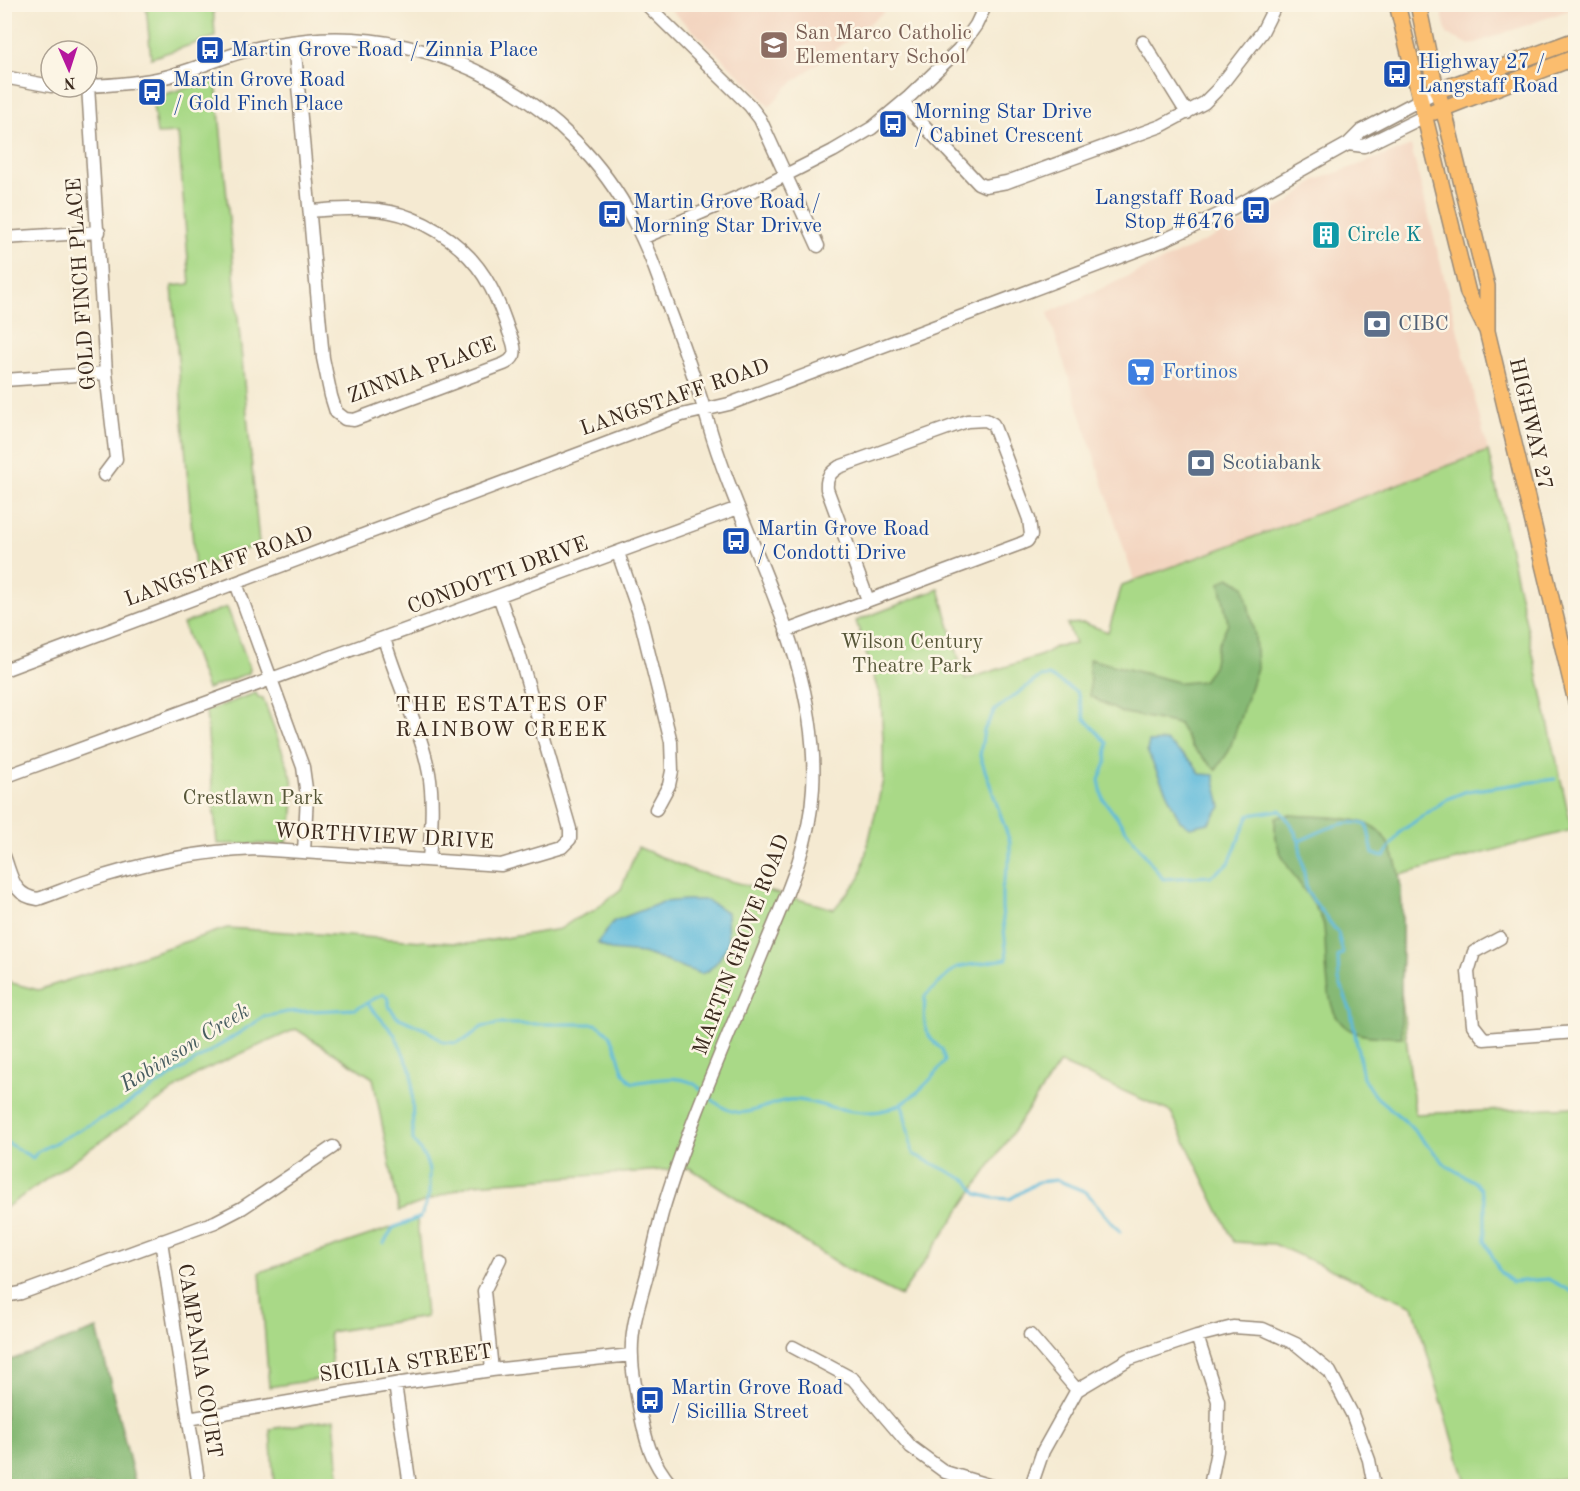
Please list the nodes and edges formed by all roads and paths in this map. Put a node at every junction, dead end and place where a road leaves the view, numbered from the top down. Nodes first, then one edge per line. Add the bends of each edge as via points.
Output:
1 (646, 4) edge
2 (986, 4) edge
3 (1276, 4) edge
4 (1397, 4) edge
5 (1418, 4) edge
6 (294, 42) junction
7 (1143, 42) dead end
8 (1575, 42) edge
9 (1575, 57) edge
10 (4, 77) edge
11 (39, 84) edge
12 (99, 85) edge
13 (1437, 91) junction
14 (88, 99) edge
15 (1420, 100) junction
16 (903, 103) junction
17 (1443, 108) junction
18 (1187, 113) junction
19 (1423, 117) junction
20 (1348, 144) junction
21 (785, 175) junction
22 (310, 211) junction
23 (99, 232) junction
24 (4, 238) edge
25 (642, 238) junction
26 (818, 246) dead end
27 (1487, 331) junction
28 (106, 373) junction
29 (4, 380) edge
30 (705, 410) junction
31 (104, 475) dead end
32 (738, 507) junction
33 (618, 553) junction
34 (236, 583) junction
35 (499, 596) junction
36 (868, 600) junction
37 (786, 631) junction
38 (384, 638) junction
39 (4, 670) edge
40 (271, 680) junction
41 (1575, 702) edge
42 (4, 777) edge
43 (656, 808) dead end
44 (304, 852) junction
45 (4, 856) edge
46 (429, 860) junction
47 (1500, 938) dead end
48 (1575, 1032) edge
49 (333, 1147) dead end
50 (161, 1241) junction
51 (500, 1259) dead end
52 (4, 1296) edge
53 (1030, 1335) dead end
54 (1197, 1336) junction
55 (793, 1347) dead end
56 (632, 1355) junction
57 (492, 1370) junction
58 (395, 1384) junction
59 (1077, 1390) junction
60 (188, 1419) junction
61 (199, 1486) edge
62 (410, 1486) edge
63 (672, 1486) edge
64 (991, 1486) edge
65 (1031, 1486) edge
66 (1210, 1486) edge
67 (1374, 1486) edge

1 - 21 street via 750,106 760,119
2 - 16 street via 959,49
3 - 18 street via 1262,32 1218,88
4 - 15 main road, HIGHWAY 27
5 - 13 main road, HIGHWAY 27
6 - 12 street, MARTIN GROVE ROAD via 251,49 153,79
6 - 22 street, ZINNIA PLACE
6 - 25 street, MARTIN GROVE ROAD via 340,39 387,43 438,56 492,79 532,104 582,148 610,182
7 - 18 street
8 - 13 main road, LANGSTAFF ROAD
9 - 17 main road, LANGSTAFF ROAD
10 - 11 street
13 - 15 street, LANGSTAFF ROAD
13 - 17 main road, HIGHWAY 27
14 - 23 street, GOLD FINCH PLACE
15 - 19 main road, HIGHWAY 27
15 - 20 street, LANGSTAFF ROAD via 1361,131
16 - 18 street via 970,177 985,186 1007,182
16 - 21 street via 855,140
17 - 19 main road, LANGSTAFF ROAD
17 - 27 main road, HIGHWAY 27 via 1487,286
19 - 20 street, LANGSTAFF ROAD via 1364,146
19 - 27 main road, HIGHWAY 27 via 1468,293
20 - 30 street, LANGSTAFF ROAD via 1233,208 1162,241
21 - 25 street
21 - 26 street
22 - 22 street, ZINNIA PLACE via 323,358 340,417 363,417 504,364 513,357 512,340 489,283 462,250 444,236 391,212 364,208
23 - 24 street
23 - 28 street, GOLD FINCH PLACE
25 - 30 street, MARTIN GROVE ROAD
27 - 41 main road, HIGHWAY 27
28 - 29 street
28 - 31 street, GOLD FINCH PLACE via 116,459
30 - 32 street, MARTIN GROVE ROAD
30 - 34 street, LANGSTAFF ROAD via 682,415
32 - 33 street, CONDOTTI DRIVE
32 - 37 street, MARTIN GROVE ROAD
33 - 35 street, CONDOTTI DRIVE
33 - 43 street via 638,610 671,742 669,786
34 - 39 street, LANGSTAFF ROAD
34 - 40 street
35 - 38 street, CONDOTTI DRIVE
35 - 46 street, WORTHVIEW DRIVE via 519,653 570,838 561,847 501,865
36 - 36 street via 1027,541 1031,535 1029,519 993,424 986,420 967,421 831,473 828,489
36 - 37 street
37 - 56 street, MARTIN GROVE ROAD via 808,704 813,751 810,814 800,857 690,1132 663,1211 635,1324
38 - 40 street, CONDOTTI DRIVE
38 - 46 street via 429,774
40 - 42 street
40 - 44 street via 306,782
44 - 45 street, WORTHVIEW DRIVE via 231,850 180,857 38,899 19,892
44 - 46 street, WORTHVIEW DRIVE
47 - 48 street via 1474,952 1468,972 1473,1025 1484,1039
49 - 50 street via 242,1208
50 - 52 street
50 - 60 street, CAMPANIA COURT
51 - 57 street via 484,1291
53 - 59 street
54 - 59 street via 1129,1359
54 - 66 street via 1218,1401 1217,1452
54 - 67 street via 1233,1327 1263,1329 1296,1344 1330,1372 1352,1414
55 - 64 street via 853,1379 911,1447 945,1472
56 - 57 street, SICILIA STREET
56 - 63 street, MARTIN GROVE ROAD via 646,1444
57 - 58 street, SICILIA STREET
58 - 60 street, SICILIA STREET
58 - 62 street
59 - 65 street via 1043,1450
60 - 61 street, CAMPANIA COURT

